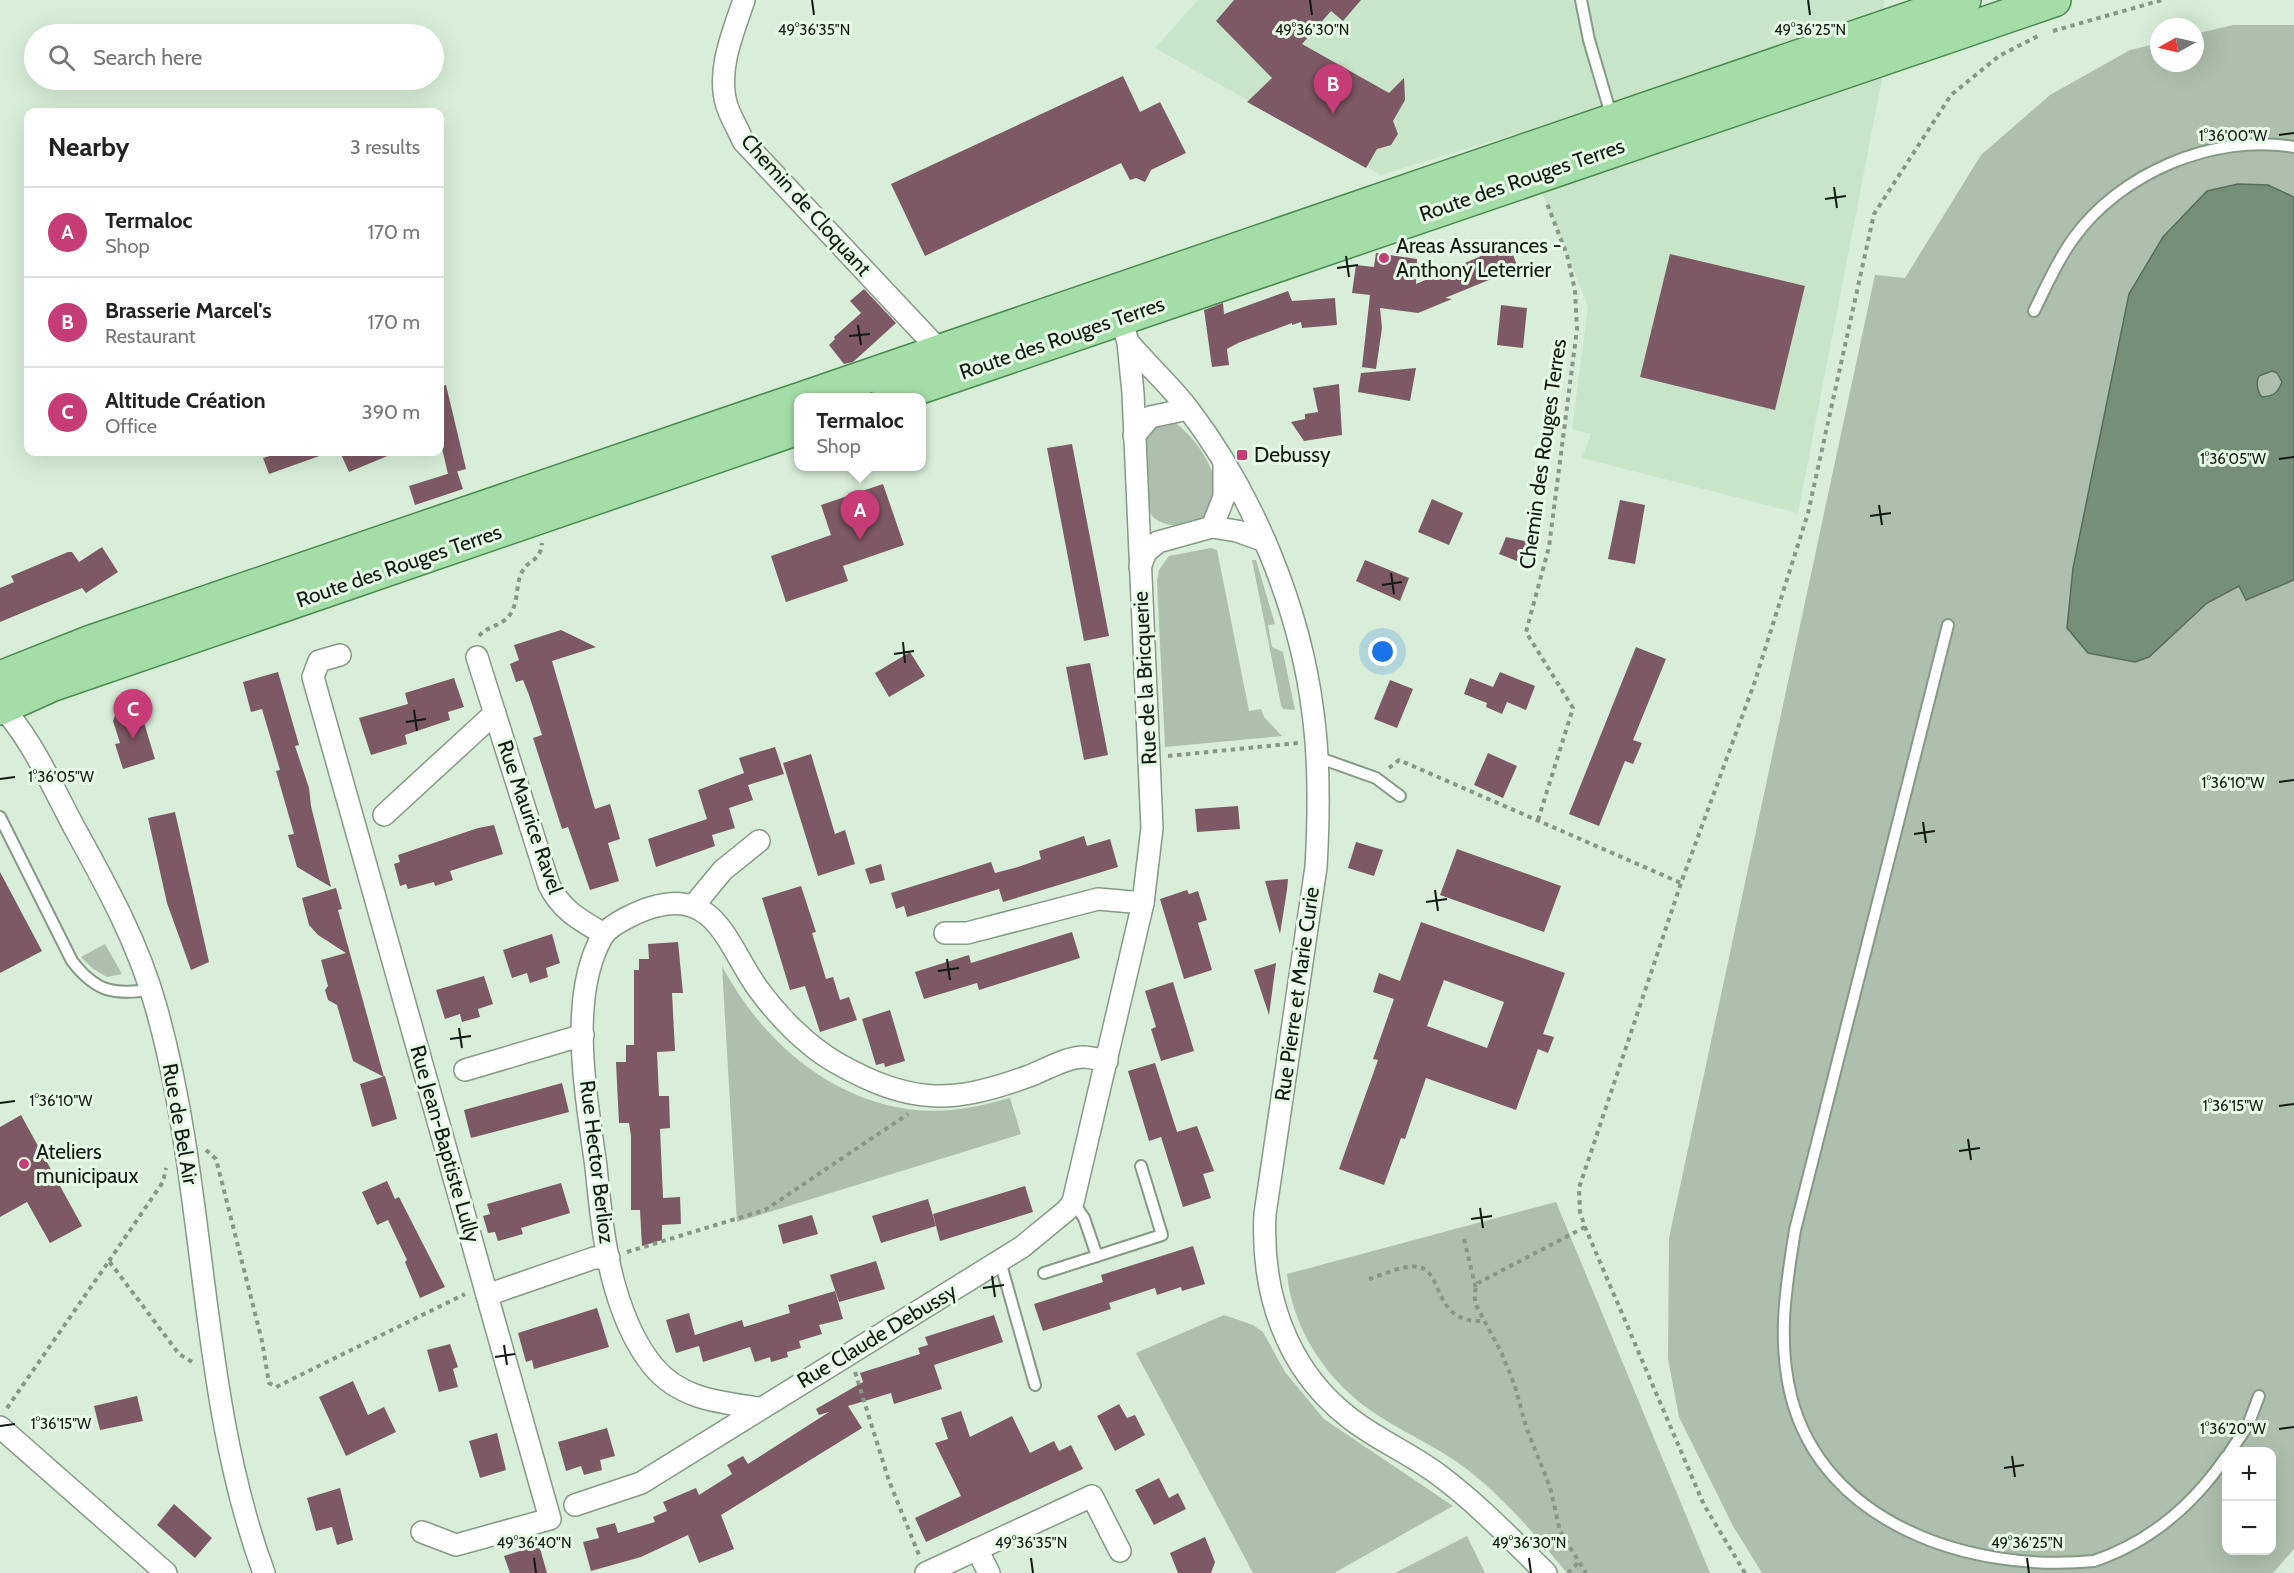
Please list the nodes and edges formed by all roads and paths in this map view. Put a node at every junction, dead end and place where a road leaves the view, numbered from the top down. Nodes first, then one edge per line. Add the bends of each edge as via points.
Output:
1 (744, 0) edge
2 (1581, 0) edge
3 (1964, 0) edge
4 (2162, 0) edge
5 (2052, 16) edge
6 (2040, 35) dead end
7 (1613, 121) junction
8 (2294, 147) edge
9 (1536, 175) junction
10 (2034, 311) dead end
11 (1120, 318) junction
12 (941, 352) junction
13 (819, 393) edge
14 (902, 393) edge
15 (794, 400) edge
16 (1188, 409) junction
17 (794, 429) edge
18 (1134, 436) junction
19 (1223, 462) junction
20 (1137, 507) junction
21 (1212, 527) junction
22 (1180, 535) junction
23 (1265, 541) junction
24 (540, 553) dead end
25 (1140, 567) junction
26 (1948, 625) dead end
27 (340, 655) dead end
28 (477, 657) joint
29 (1, 699) edge
30 (495, 713) junction
31 (1317, 749) junction
32 (1149, 758) junction
33 (1376, 778) junction
34 (1400, 795) dead end
35 (384, 815) dead end
36 (0, 817) edge
37 (1538, 820) junction
38 (759, 841) dead end
39 (1680, 883) junction
40 (1143, 903) junction
41 (694, 905) junction
42 (945, 933) dead end
43 (604, 934) junction
44 (151, 990) junction
45 (583, 1035) junction
46 (1107, 1061) junction
47 (465, 1070) dead end
48 (932, 1098) junction
49 (186, 1151) junction
50 (1142, 1166) dead end
51 (1073, 1202) junction
52 (1585, 1227) junction
53 (1464, 1239) dead end
54 (1097, 1256) junction
55 (609, 1258) junction
56 (110, 1261) junction
57 (1000, 1261) junction
58 (1044, 1273) dead end
59 (1368, 1279) dead end
60 (1476, 1290) junction
61 (480, 1293) junction
62 (1482, 1321) junction
63 (850, 1354) junction
64 (216, 1361) junction
65 (1035, 1385) dead end
66 (2259, 1396) dead end
67 (758, 1408) junction
68 (2, 1419) edge
69 (2233, 1447) edge
70 (2222, 1463) edge
71 (575, 1505) dead end
72 (422, 1532) dead end
73 (1903, 1541) dead end
74 (977, 1549) junction
75 (1120, 1551) dead end
76 (1578, 1563) junction
77 (2016, 1572) edge
78 (166, 1573) edge
79 (264, 1573) edge
80 (926, 1573) edge
81 (989, 1573) edge
82 (1546, 1573) edge
83 (1568, 1573) edge
84 (1586, 1573) edge
85 (1745, 1573) edge

1 - 12 street, Chemin de Cloquant via 724,74 727,105 743,141
2 - 7 lane
3 - 7 main road, Route des Rouges Terres
4 - 5 path
5 - 9 main road, Route des Rouges Terres
6 - 39 path via 1999,56 1951,95 1874,214 1808,513 1754,684
7 - 11 main road, Route des Rouges Terres
8 - 10 lane via 2240,146 2194,155 2147,173 2110,200 2073,238
9 - 11 main road, Route des Rouges Terres
9 - 37 path, Chemin des Rouges Terres via 1567,255 1575,290 1576,329 1549,547 1526,632 1573,708
11 - 12 main road, Route des Rouges Terres
11 - 14 main road, Route des Rouges Terres
11 - 16 street, Rue Pierre et Marie Curie
11 - 18 street, Rue de la Bricquerie
12 - 13 main road, Route des Rouges Terres
15 - 29 main road, Route des Rouges Terres via 91,642
16 - 18 street via 1150,417
16 - 19 street, Rue Pierre et Marie Curie
17 - 29 main road, Route des Rouges Terres via 61,682
18 - 20 street, Rue de la Bricquerie
19 - 21 street via 1224,497
19 - 23 street, Rue Pierre et Marie Curie
20 - 22 street via 1158,528
20 - 25 street, Rue de la Bricquerie
21 - 22 street
21 - 23 street
22 - 25 street via 1158,542 1146,552
23 - 31 street, Rue Pierre et Marie Curie via 1305,666
24 - 28 path via 521,573 511,614 503,623 479,635
25 - 32 street, Rue de la Bricquerie
26 - 73 lane via 1795,1230 1783,1329 1791,1397 1810,1445 1841,1491
27 - 61 street, Rue Jean-Baptiste Lully via 319,660 313,676
28 - 30 street, Rue Maurice Ravel
29 - 44 street, Rue de Bel Air via 118,906
30 - 35 street, Rue Maurice Ravel
30 - 43 street, Rue Maurice Ravel via 556,900 571,915
31 - 32 path
31 - 33 lane
31 - 82 street, Rue Pierre et Marie Curie via 1316,867 1265,1214 1267,1283 1288,1341 1321,1392 1347,1417 1437,1473 1466,1496
32 - 40 street, Rue de la Bricquerie via 1152,828
33 - 34 lane
33 - 37 path via 1400,760
36 - 44 lane via 82,974 110,991
37 - 39 path
38 - 41 street via 723,870
39 - 52 path via 1579,1188
40 - 42 street via 1098,899 967,933
40 - 46 street, Rue de la Bricquerie
41 - 43 street via 658,905 635,913
41 - 48 street via 711,915 773,1008 831,1060 866,1078
43 - 45 street, Rue Hector Berlioz via 591,962
44 - 49 street, Rue de Bel Air via 171,1065
45 - 47 street
45 - 55 street, Rue Hector Berlioz via 586,1088
46 - 48 street via 1083,1057 985,1091
46 - 51 street
48 - 55 path via 765,1210
49 - 56 path via 170,1154 163,1182
49 - 61 path via 200,1148 216,1160 269,1383 276,1387
49 - 64 street, Rue de Bel Air
50 - 54 lane via 1162,1235
51 - 54 lane via 1084,1218
51 - 57 street, Rue Claude Debussy via 1068,1210
52 - 60 path via 1478,1283
52 - 85 path via 1704,1505
53 - 60 path
54 - 58 lane
55 - 61 street via 594,1258
55 - 67 street, Rue Hector Berlioz via 626,1318 653,1366 687,1393 709,1401
56 - 64 path via 178,1354 194,1363
56 - 68 path
57 - 63 street, Rue Claude Debussy
57 - 65 lane
59 - 62 path via 1412,1266 1422,1267 1449,1310 1470,1321
60 - 62 path
61 - 72 street, Rue Jean-Baptiste Lully via 550,1519 456,1545
62 - 76 path via 1515,1386 1526,1427 1550,1487 1560,1531
63 - 67 street, Rue Claude Debussy
63 - 80 path via 889,1481
64 - 79 street, Rue de Bel Air via 239,1488
66 - 69 lane via 2248,1425
67 - 71 street, Rue Claude Debussy via 641,1483
68 - 78 street
70 - 77 lane via 2180,1513 2139,1541 2093,1562
74 - 75 street via 1092,1496
74 - 80 street
74 - 81 street
76 - 83 path
76 - 84 path

